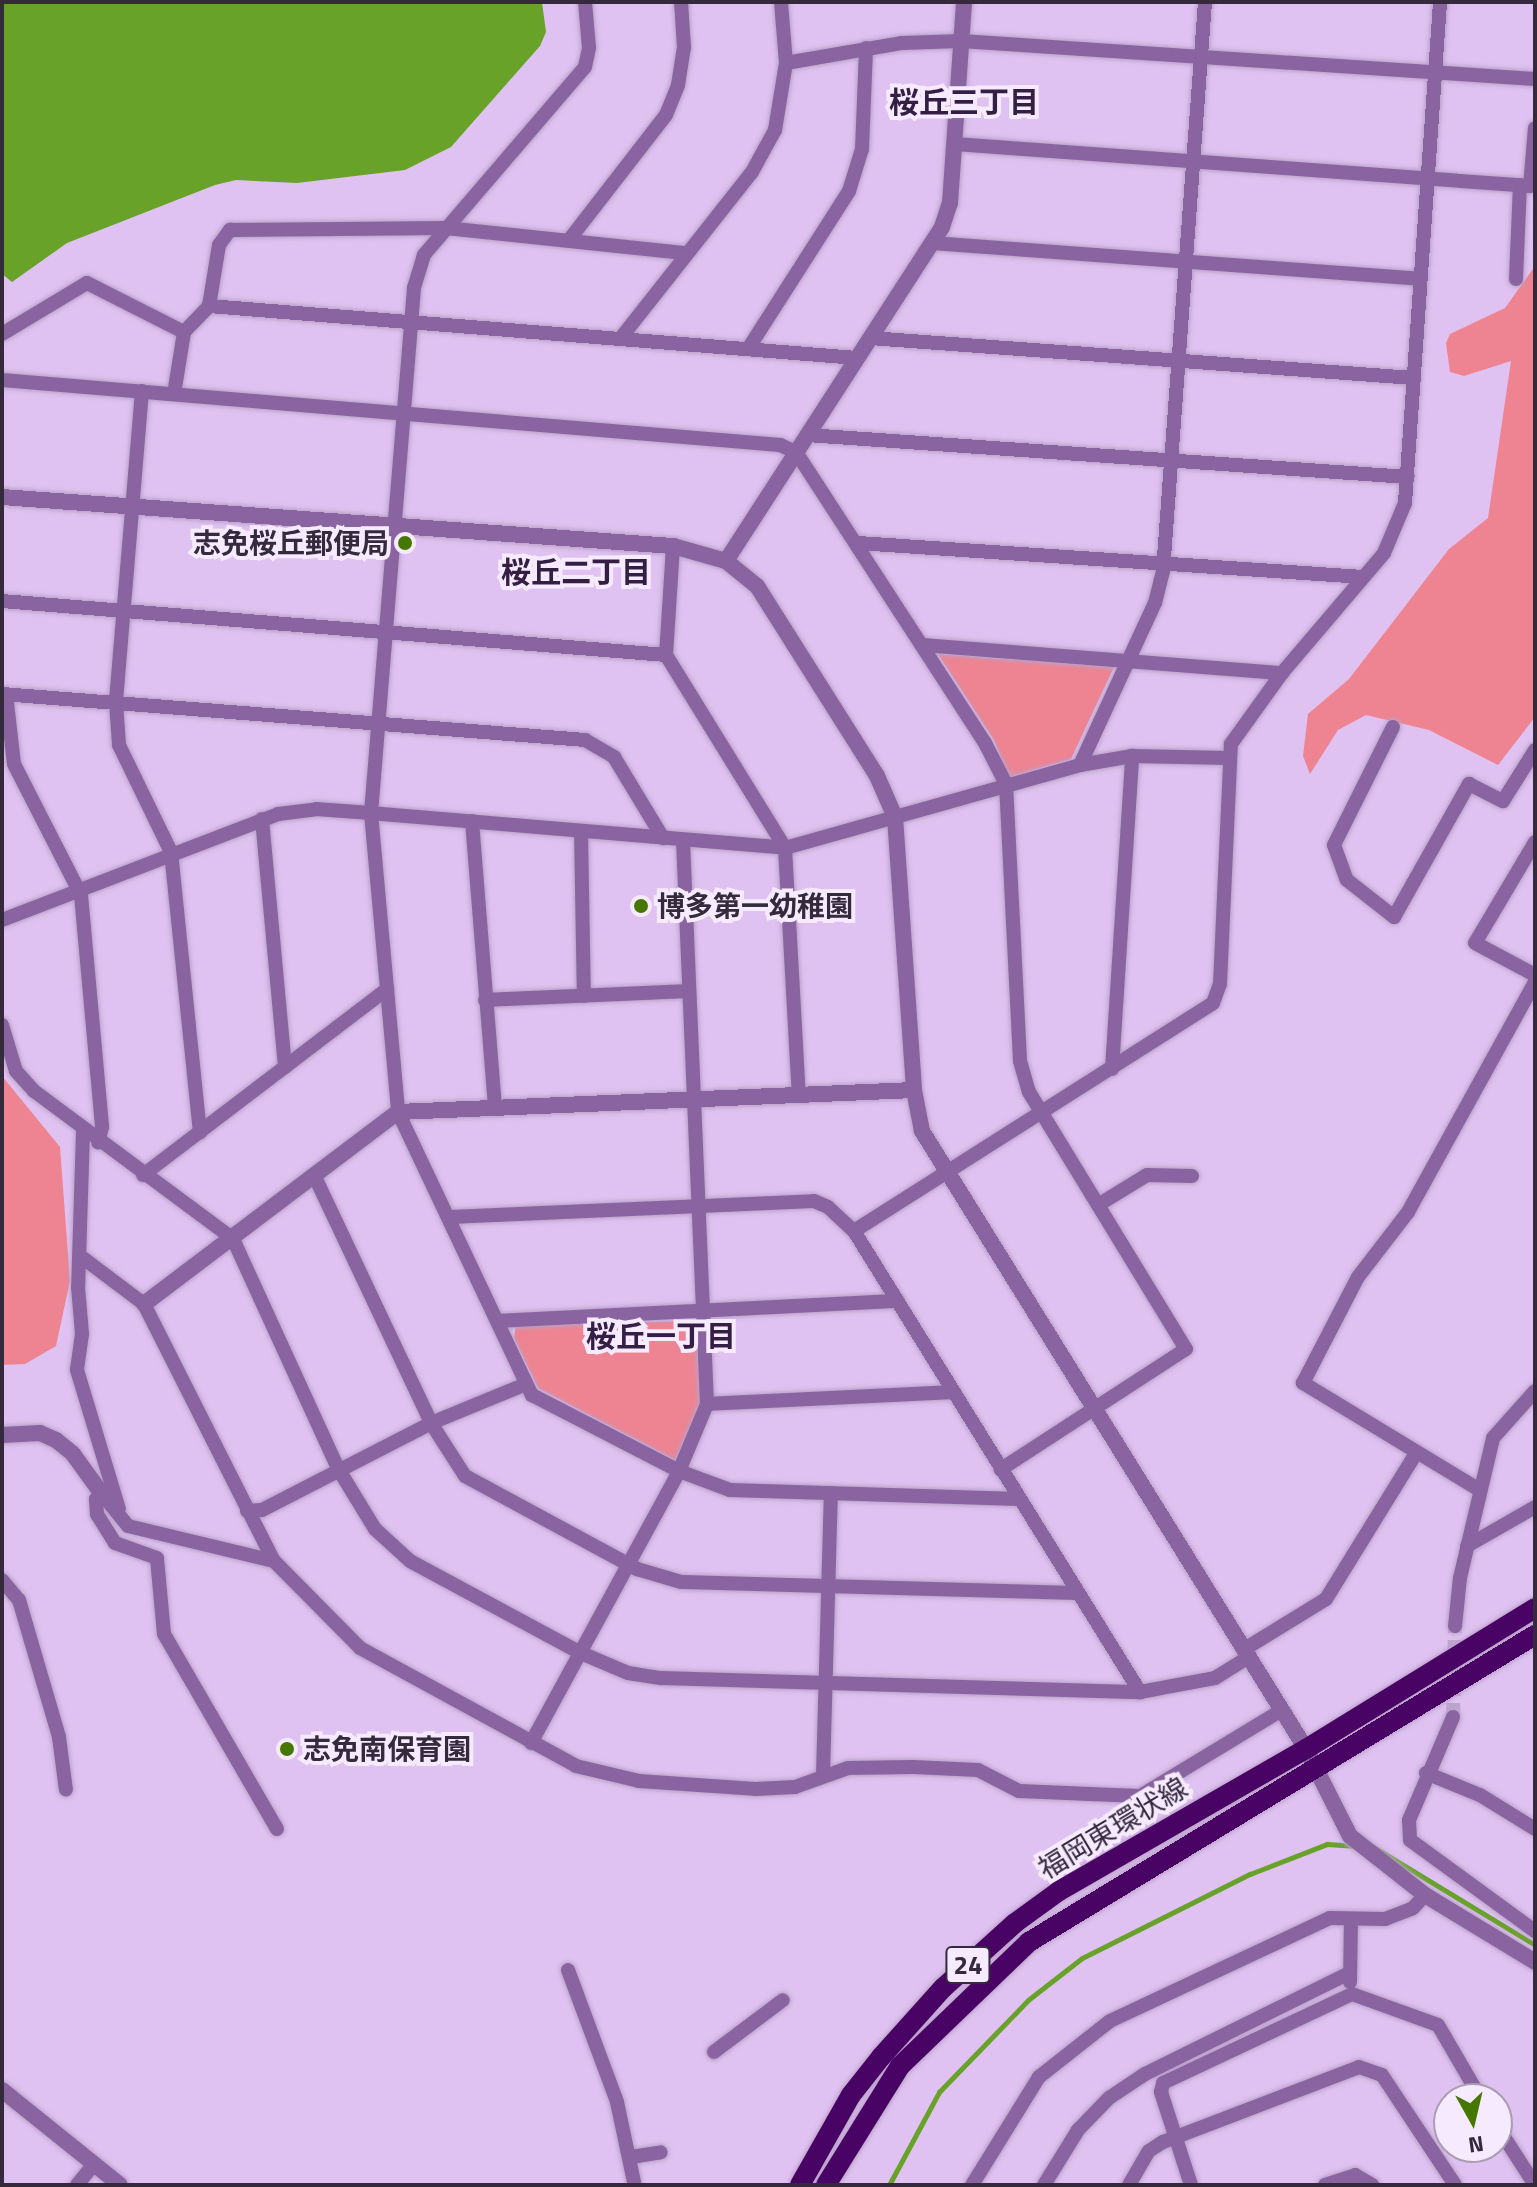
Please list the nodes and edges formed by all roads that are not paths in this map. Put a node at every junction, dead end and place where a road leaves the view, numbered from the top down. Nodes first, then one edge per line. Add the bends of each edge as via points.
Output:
1 (585, 2) edge
2 (681, 2) edge
3 (781, 2) edge
4 (964, 2) edge
5 (1205, 2) edge
6 (1440, 2) edge
7 (961, 41) junction
8 (866, 48) junction
9 (1201, 57) junction
10 (786, 63) junction
11 (1435, 72) junction
12 (1535, 79) edge
13 (1535, 128) edge
14 (955, 144) junction
15 (1193, 161) junction
16 (1427, 179) junction
17 (1520, 185) junction
18 (446, 228) junction
19 (569, 240) junction
20 (932, 243) junction
21 (684, 253) junction
22 (1186, 262) junction
23 (1420, 279) junction
24 (1516, 279) dead end
25 (209, 306) junction
26 (413, 320) junction
27 (184, 332) junction
28 (2, 334) edge
29 (870, 338) junction
30 (620, 339) junction
31 (748, 349) junction
32 (857, 358) junction
33 (1179, 361) junction
34 (1413, 378) junction
35 (2, 380) edge
36 (142, 391) junction
37 (174, 394) junction
38 (405, 413) junction
39 (807, 435) junction
40 (796, 452) junction
41 (1172, 460) junction
42 (1408, 477) junction
43 (2, 497) edge
44 (133, 505) junction
45 (396, 526) junction
46 (858, 543) junction
47 (673, 546) junction
48 (726, 561) junction
49 (1164, 563) junction
50 (1363, 577) junction
51 (2, 601) edge
52 (124, 609) junction
53 (386, 632) junction
54 (923, 645) junction
55 (666, 655) junction
56 (1128, 659) junction
57 (1282, 673) junction
58 (4, 694) edge
59 (116, 702) junction
60 (379, 722) junction
61 (1393, 727) dead end
62 (1535, 750) edge
63 (1132, 756) junction
64 (1229, 758) junction
65 (1080, 765) junction
66 (1006, 784) junction
67 (371, 813) junction
68 (895, 817) junction
69 (262, 819) junction
70 (472, 821) junction
71 (581, 831) junction
72 (663, 838) junction
73 (683, 840) junction
74 (1535, 842) edge
75 (785, 848) junction
76 (171, 852) junction
77 (79, 889) junction
78 (2, 920) edge
79 (1535, 975) edge
80 (1535, 982) edge
81 (387, 989) junction
82 (688, 991) junction
83 (584, 996) junction
84 (485, 1000) junction
85 (2, 1025) edge
86 (285, 1067) junction
87 (1112, 1069) junction
88 (914, 1090) junction
89 (799, 1095) junction
90 (694, 1099) junction
91 (495, 1106) junction
92 (398, 1112) junction
93 (1040, 1113) junction
94 (83, 1132) junction
95 (200, 1133) junction
96 (98, 1143) junction
97 (946, 1172) junction
98 (143, 1175) junction
99 (314, 1175) junction
100 (1192, 1176) dead end
101 (698, 1205) junction
102 (1098, 1205) junction
103 (450, 1217) junction
104 (854, 1231) junction
105 (233, 1239) junction
106 (83, 1258) junction
107 (897, 1301) junction
108 (144, 1304) junction
109 (703, 1311) junction
110 (498, 1321) junction
111 (526, 1384) junction
112 (1535, 1391) edge
113 (953, 1392) junction
114 (707, 1404) junction
115 (1097, 1410) junction
116 (431, 1423) junction
117 (2, 1435) edge
118 (1415, 1455) junction
119 (1001, 1469) junction
120 (339, 1470) junction
121 (679, 1471) junction
122 (1478, 1489) junction
123 (831, 1493) junction
124 (102, 1494) junction
125 (1020, 1499) junction
126 (1535, 1507) edge
127 (247, 1511) junction
128 (121, 1516) junction
129 (1467, 1546) junction
130 (274, 1561) junction
131 (627, 1564) junction
132 (2, 1580) edge
133 (828, 1587) junction
134 (1078, 1593) junction
135 (1535, 1608) edge
136 (1455, 1626) tunnel mouth
137 (1535, 1635) edge
138 (581, 1653) junction
139 (1245, 1653) junction
140 (825, 1681) junction
141 (1140, 1692) junction
142 (1282, 1710) junction
143 (1453, 1717) tunnel mouth
144 (531, 1743) junction
145 (1306, 1749) junction
146 (1317, 1770) junction
147 (1426, 1773) junction
148 (823, 1775) junction
149 (66, 1790) dead end
150 (277, 1829) dead end
151 (1535, 1829) edge
152 (1425, 1895) junction
153 (1351, 1919) junction
154 (1535, 1931) edge
155 (1535, 1962) edge
156 (568, 1970) dead end
157 (1349, 1973) junction
158 (1352, 1994) junction
159 (783, 2000) dead end
160 (714, 2052) dead end
161 (1472, 2083) edge
162 (2, 2090) edge
163 (1176, 2135) junction
164 (1513, 2151) edge
165 (661, 2152) dead end
166 (631, 2157) junction
167 (94, 2164) junction
168 (634, 2182) dead end
169 (77, 2185) edge
170 (120, 2185) edge
171 (800, 2185) edge
172 (826, 2185) edge
173 (972, 2185) edge
174 (1044, 2185) edge
175 (1129, 2185) edge
176 (1191, 2185) edge
177 (1325, 2185) edge
178 (1372, 2185) edge
179 (1455, 2185) edge
180 (1535, 2185) edge

1 - 18 street via 585,67
2 - 19 street via 684,47 666,115
3 - 10 street
4 - 7 street
5 - 9 street
6 - 11 street
7 - 8 street
7 - 9 street
7 - 14 street
8 - 10 street
8 - 31 street via 862,149 849,191
9 - 11 street
9 - 15 street
10 - 21 street via 775,130 752,172
11 - 12 street
11 - 16 street
13 - 17 street via 1530,186
14 - 15 street
14 - 20 street via 950,203
15 - 16 street
15 - 22 street
16 - 17 street
16 - 23 street
17 - 24 street
18 - 19 street
18 - 25 street via 230,230 219,245
18 - 26 street via 424,255 414,288
19 - 21 street
20 - 22 street
20 - 29 street
21 - 30 street
22 - 23 street
22 - 33 street
23 - 34 street
25 - 26 street
25 - 27 street
26 - 30 street
26 - 38 street
27 - 28 street via 87,283
27 - 37 street
29 - 32 street
29 - 33 street
30 - 31 street
31 - 32 street
32 - 39 street
33 - 34 street
33 - 41 street
34 - 42 street
35 - 36 street
36 - 37 street
36 - 44 street
37 - 38 street
38 - 40 street via 780,445
38 - 45 street
39 - 40 street
39 - 41 street
40 - 46 street
40 - 48 street
41 - 42 street
41 - 49 street
42 - 50 street via 1394,535
43 - 44 street
44 - 45 street
44 - 52 street
45 - 47 street
45 - 53 street
46 - 49 street
46 - 54 street
47 - 48 street
47 - 55 street
48 - 68 street via 757,586 877,776
49 - 50 street
49 - 56 street via 1155,603
50 - 57 street
51 - 52 street
52 - 53 street
52 - 59 street
53 - 55 street
53 - 60 street
54 - 56 street
54 - 66 street
55 - 75 street
56 - 57 street
56 - 65 street
57 - 64 street via 1241,726
58 - 59 street
58 - 77 street via 14,764
59 - 60 street
59 - 76 street via 119,745
60 - 67 street
60 - 72 street via 585,740 614,757
61 - 62 street via 1334,845 1347,880 1394,917 1469,784 1503,801
63 - 64 street
63 - 65 street
63 - 87 street
64 - 87 street via 1220,984 1213,1003
65 - 66 street
66 - 68 street
66 - 93 street via 1020,1061
67 - 69 street via 316,809
67 - 70 street
67 - 81 street
68 - 75 street
68 - 88 street
69 - 76 street
69 - 86 street
70 - 71 street
70 - 84 street
71 - 72 street
71 - 83 street
72 - 73 street
73 - 75 street
73 - 82 street
74 - 79 street via 1475,943
75 - 89 street
76 - 77 street
76 - 95 street
77 - 78 street
77 - 96 street via 102,1127
80 - 118 street via 1408,1212 1358,1277 1303,1383
81 - 86 street
81 - 92 street
82 - 83 street
82 - 90 street
83 - 84 street
84 - 91 street
85 - 94 street via 16,1071
86 - 95 street
87 - 93 street
88 - 89 street
88 - 97 street via 922,1131
89 - 90 street
90 - 91 street
90 - 101 street
91 - 92 street
92 - 99 street
92 - 103 street
93 - 97 street
93 - 102 street
94 - 96 street
94 - 106 street
95 - 98 street
96 - 98 street
97 - 104 street
97 - 115 street
98 - 105 street
99 - 105 street
99 - 116 street
100 - 102 street via 1147,1175
101 - 103 street
101 - 104 street via 814,1201
101 - 109 street
102 - 115 street via 1186,1349
103 - 110 street
104 - 107 street
105 - 108 street
105 - 120 street
106 - 108 street
106 - 128 street via 77,1370
107 - 109 street
107 - 113 street
108 - 127 street
109 - 110 street
109 - 114 street
110 - 111 street
111 - 116 street
111 - 121 street via 532,1395
112 - 122 street via 1493,1438
113 - 114 street
113 - 119 street
114 - 121 street
115 - 119 street
115 - 139 street
116 - 120 street
116 - 131 street via 465,1476
117 - 124 street via 40,1433 56,1440
118 - 122 street
118 - 139 street via 1326,1599
119 - 125 street
120 - 127 street via 262,1510
120 - 138 street via 375,1529 410,1561
121 - 123 street via 730,1490
121 - 131 street
122 - 129 street
123 - 125 street
123 - 133 street
124 - 128 street
124 - 150 street via 96,1499 97,1514 115,1543 160,1564 164,1634
125 - 134 street
126 - 129 street
127 - 130 street
128 - 130 street via 128,1526
129 - 136 street
130 - 144 street via 360,1648
131 - 133 street via 681,1582
131 - 138 street
132 - 149 street via 19,1600 59,1737
133 - 134 street
133 - 140 street
134 - 141 street
135 - 145 main road, 福岡東環状線 / 24
137 - 146 main road, 福岡東環状線 / 24
138 - 140 street via 628,1673 661,1678
138 - 144 street
139 - 141 street via 1215,1678
139 - 142 street
140 - 141 street
140 - 148 street
142 - 145 street
142 - 148 street via 1140,1796 1019,1791 978,1770 867,1767
143 - 147 street
144 - 148 street via 576,1766 639,1781 755,1789 795,1787
145 - 146 street
145 - 171 main road, 福岡東環状線 / 24 via 1059,1891 1005,1931 881,2057 851,2095
146 - 152 street via 1363,1851
146 - 172 main road, 福岡東環状線 / 24 via 1140,1871 1029,1942 900,2066
147 - 151 street via 1480,1795
147 - 154 street via 1409,1820 1410,1840
152 - 153 street via 1413,1908 1385,1919
152 - 155 street
153 - 157 street
153 - 173 street via 1330,1918 1110,2021 1039,2077
156 - 166 street via 617,2102
157 - 158 street
157 - 174 street via 1145,2074 1109,2098 1078,2130
158 - 161 street via 1438,2025
158 - 163 street via 1163,2083 1161,2092
159 - 160 street
162 - 167 street
163 - 175 street via 1149,2151
163 - 176 street
163 - 179 street via 1359,2067 1382,2075
164 - 180 street
165 - 166 street
166 - 168 street
167 - 169 street
167 - 170 street
177 - 178 street via 1355,2175

